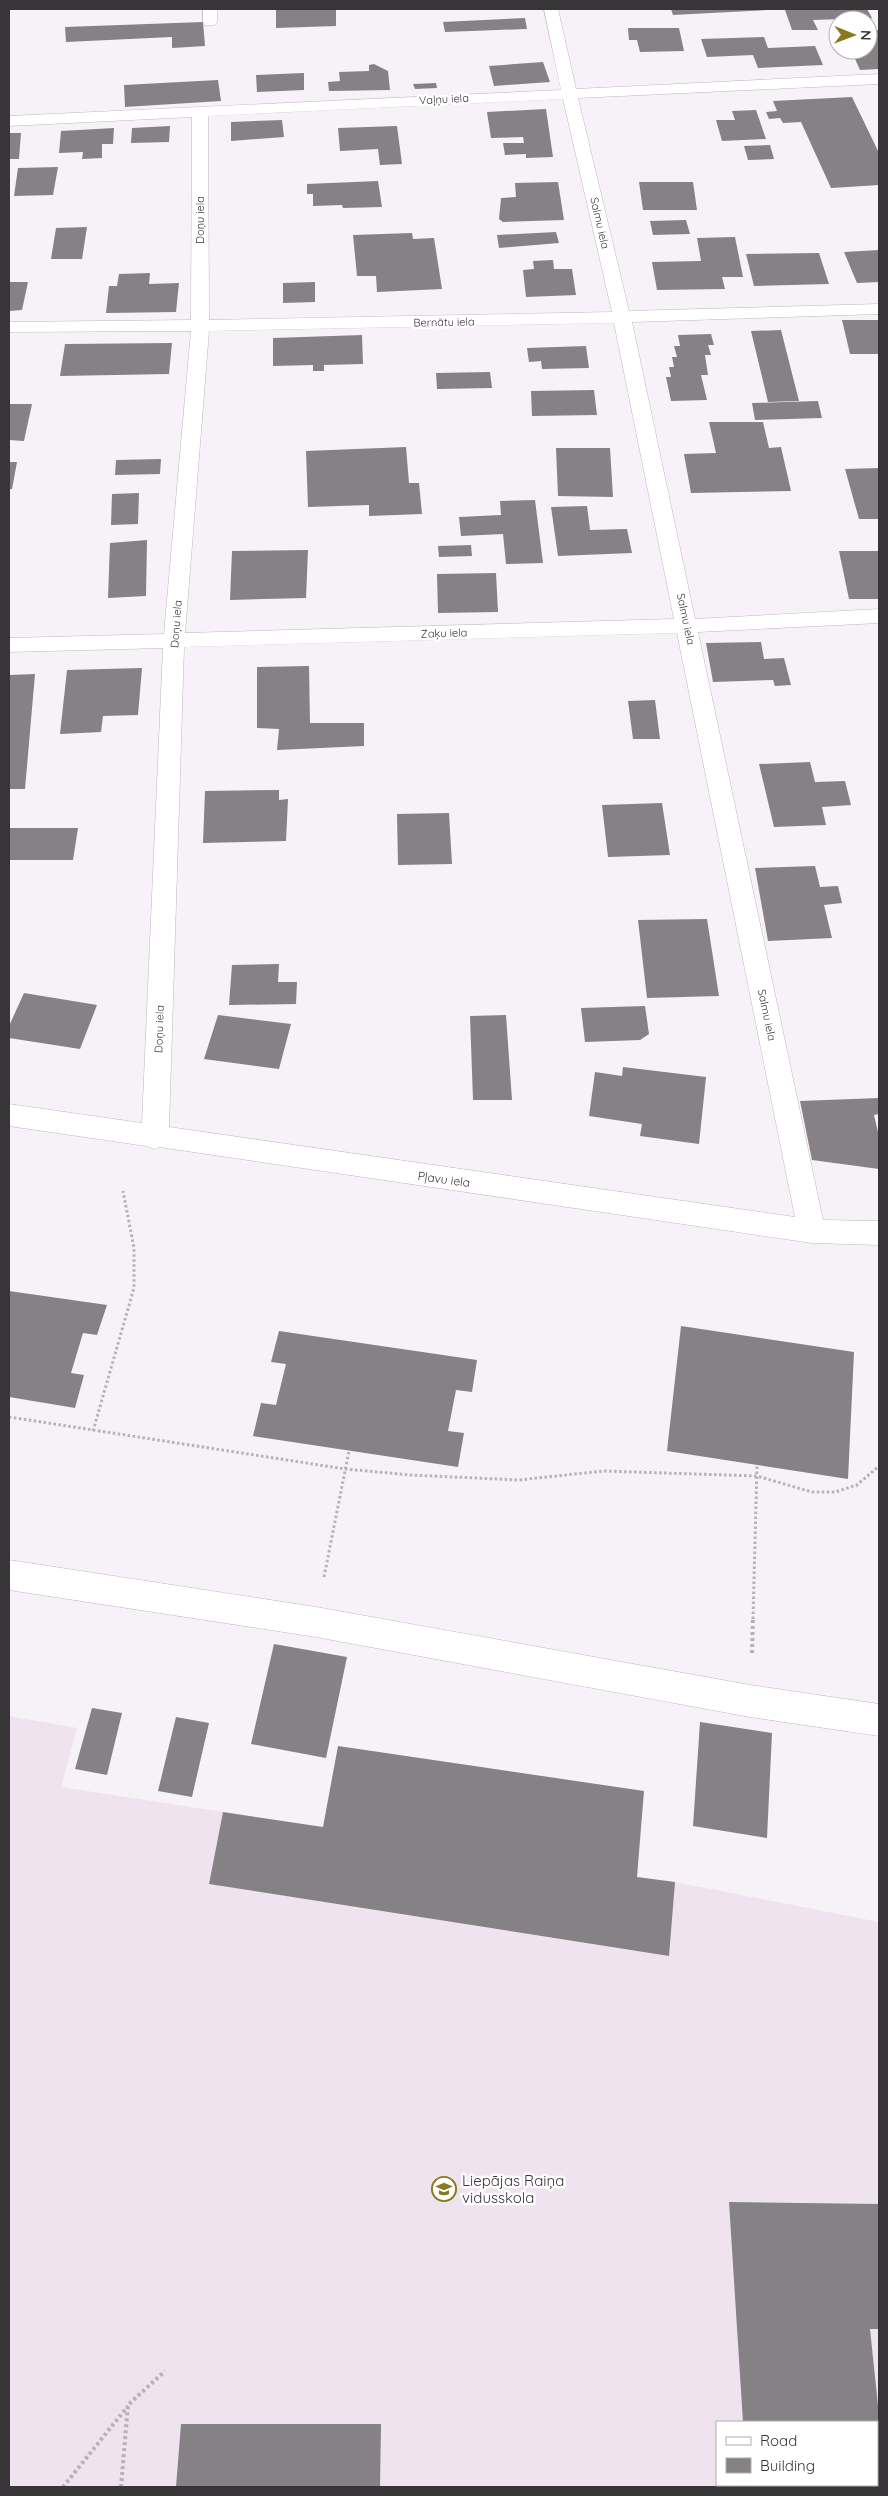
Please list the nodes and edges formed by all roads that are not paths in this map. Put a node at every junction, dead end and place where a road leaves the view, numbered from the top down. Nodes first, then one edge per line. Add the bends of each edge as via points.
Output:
1 (551, 9) edge
2 (879, 79) edge
3 (569, 93) junction
4 (200, 112) junction
5 (9, 121) edge
6 (879, 309) edge
7 (622, 318) junction
8 (200, 326) junction
9 (9, 327) edge
10 (879, 616) edge
11 (687, 626) junction
12 (174, 641) junction
13 (9, 645) edge
14 (9, 1115) edge
15 (155, 1138) junction
16 (812, 1231) junction
17 (879, 1233) edge
18 (9, 1575) edge
19 (879, 1720) edge

1 - 3 street, Salmu iela
2 - 3 street, Vaļņu iela
3 - 4 street, Vaļņu iela
3 - 7 street, Salmu iela
4 - 5 street, Vaļņu iela
4 - 8 street, Doņu iela
6 - 7 street, Bernātu iela
7 - 8 street, Bernātu iela
7 - 11 street, Salmu iela
8 - 9 street, Bernātu iela
8 - 12 street, Doņu iela
10 - 11 street, Zaķu iela
11 - 12 street, Zaķu iela
11 - 16 street, Salmu iela
12 - 13 street, Zaķu iela
12 - 15 street, Doņu iela
14 - 15 street, Pļavu iela
15 - 16 street, Pļavu iela
16 - 17 street, Pļavu iela
18 - 19 street via 316,1622 750,1702

